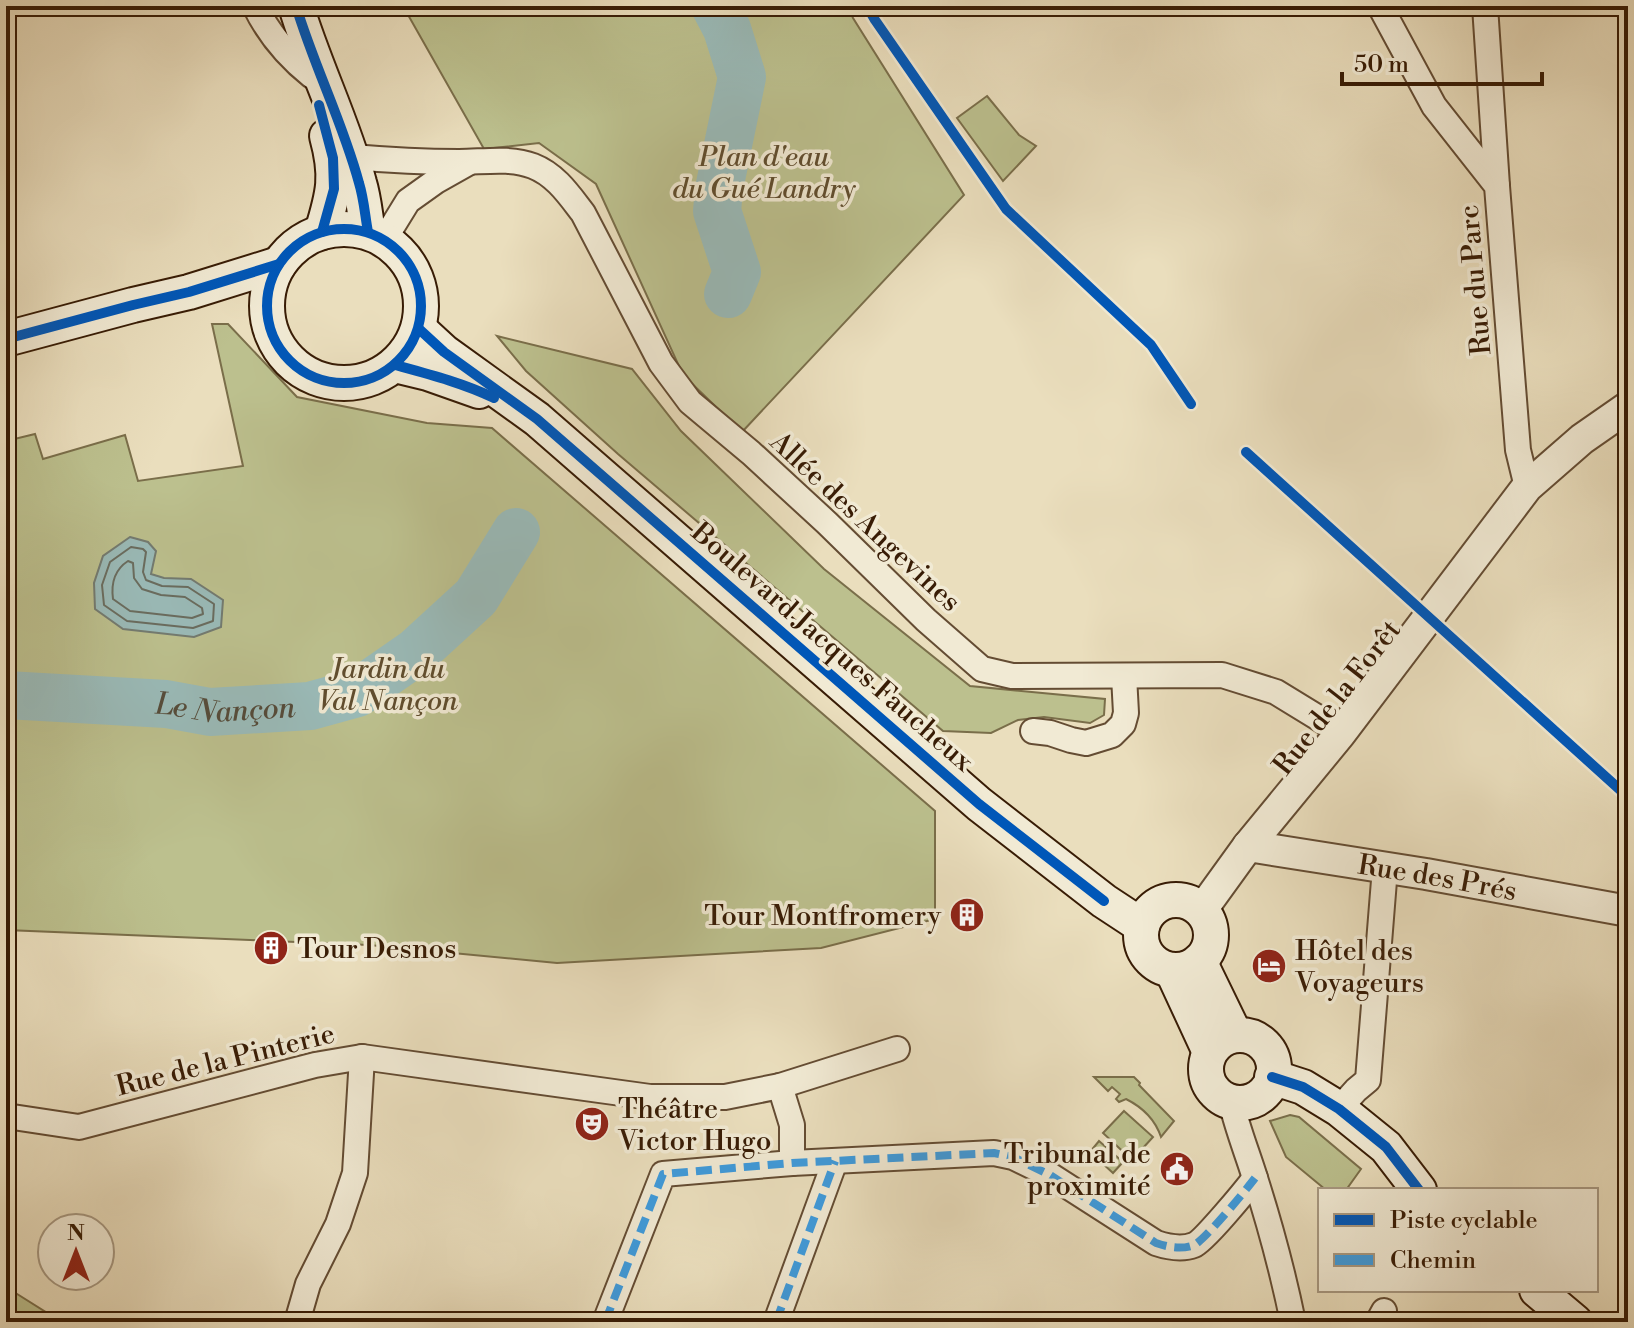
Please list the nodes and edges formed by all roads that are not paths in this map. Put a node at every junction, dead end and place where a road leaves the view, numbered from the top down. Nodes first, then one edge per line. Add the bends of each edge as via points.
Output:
1 (255, 6) edge
2 (296, 6) edge
3 (1380, 6) edge
4 (1485, 6) edge
5 (310, 61) junction
6 (352, 157) junction
7 (471, 162) junction
8 (1497, 186) junction
9 (322, 232) junction
10 (376, 236) junction
11 (279, 264) junction
12 (189, 292) junction
13 (266, 309) junction
14 (419, 329) junction
15 (6, 339) edge
16 (395, 365) junction
17 (1628, 407) edge
18 (537, 419) junction
19 (1527, 487) junction
20 (1124, 676) junction
21 (1033, 731) dead end
22 (1340, 734) junction
23 (1248, 846) junction
24 (1385, 868) junction
25 (1201, 911) junction
26 (1628, 911) edge
27 (1142, 926) junction
28 (1186, 966) junction
29 (1222, 1043) junction
30 (897, 1049) dead end
31 (362, 1057) junction
32 (1272, 1077) junction
33 (780, 1086) junction
34 (1231, 1101) junction
35 (1339, 1109) junction
36 (6, 1116) edge
37 (835, 1161) junction
38 (792, 1163) junction
39 (1255, 1178) junction
40 (1417, 1188) edge
41 (1539, 1292) edge
42 (297, 1322) edge
43 (605, 1322) edge
44 (776, 1322) edge
45 (1293, 1322) edge
46 (1575, 1322) edge

1 - 5 street via 290,58
2 - 5 main road
3 - 8 street, Rue du Parc via 1434,106
4 - 8 street
5 - 6 main road
5 - 9 main road via 333,158 334,189
6 - 7 street, Allée des Angevines
6 - 10 main road
7 - 10 street, Allée des Angevines via 408,201
7 - 20 street, Allée des Angevines via 512,161 552,176 583,213 661,363 690,402 982,669 1012,676
8 - 19 street, Rue du Parc via 1518,450
9 - 10 main road via 345,229
9 - 11 main road via 305,239
10 - 14 main road via 404,256 417,278 422,303
11 - 12 main road
11 - 13 main road
12 - 13 main road via 235,298
12 - 15 main road
13 - 16 main road via 270,334 301,372 325,382 350,384
14 - 16 main road
14 - 18 main road, Boulevard Jacques Faucheux
16 - 18 main road, Boulevard Jacques Faucheux via 482,392
17 - 19 street, Rue de la Forêt
18 - 27 main road, Boulevard Jacques Faucheux via 979,804
19 - 22 street, Rue de la Forêt
20 - 21 street via 1126,713 1112,735 1086,743
20 - 22 street, Allée des Angevines via 1222,675 1276,692
22 - 23 street, Rue de la Forêt
23 - 24 street, Rue des Prés
23 - 25 street, Rue de la Forêt
24 - 26 street, Rue des Prés
24 - 35 street via 1368,1080
25 - 27 main road via 1183,901 1163,903
25 - 28 main road via 1211,931 1210,942 1206,952
27 - 28 main road via 1144,949 1151,959 1160,966
28 - 29 main road
29 - 32 main road via 1246,1036 1256,1039 1271,1055
29 - 34 main road via 1206,1072 1214,1091
30 - 33 street, Rue de la Pinterie
31 - 33 street, Rue de la Pinterie via 650,1097 725,1097
31 - 36 street, Rue de la Pinterie via 79,1127
31 - 42 street via 355,1173
32 - 34 main road via 1261,1095
32 - 35 main road via 1303,1087
33 - 38 street via 792,1125
34 - 39 street
35 - 40 main road via 1386,1147
37 - 38 street
37 - 39 street via 994,1153 1013,1157 1172,1248 1197,1244
37 - 44 street
38 - 43 street via 663,1174
39 - 45 street
41 - 46 main road

